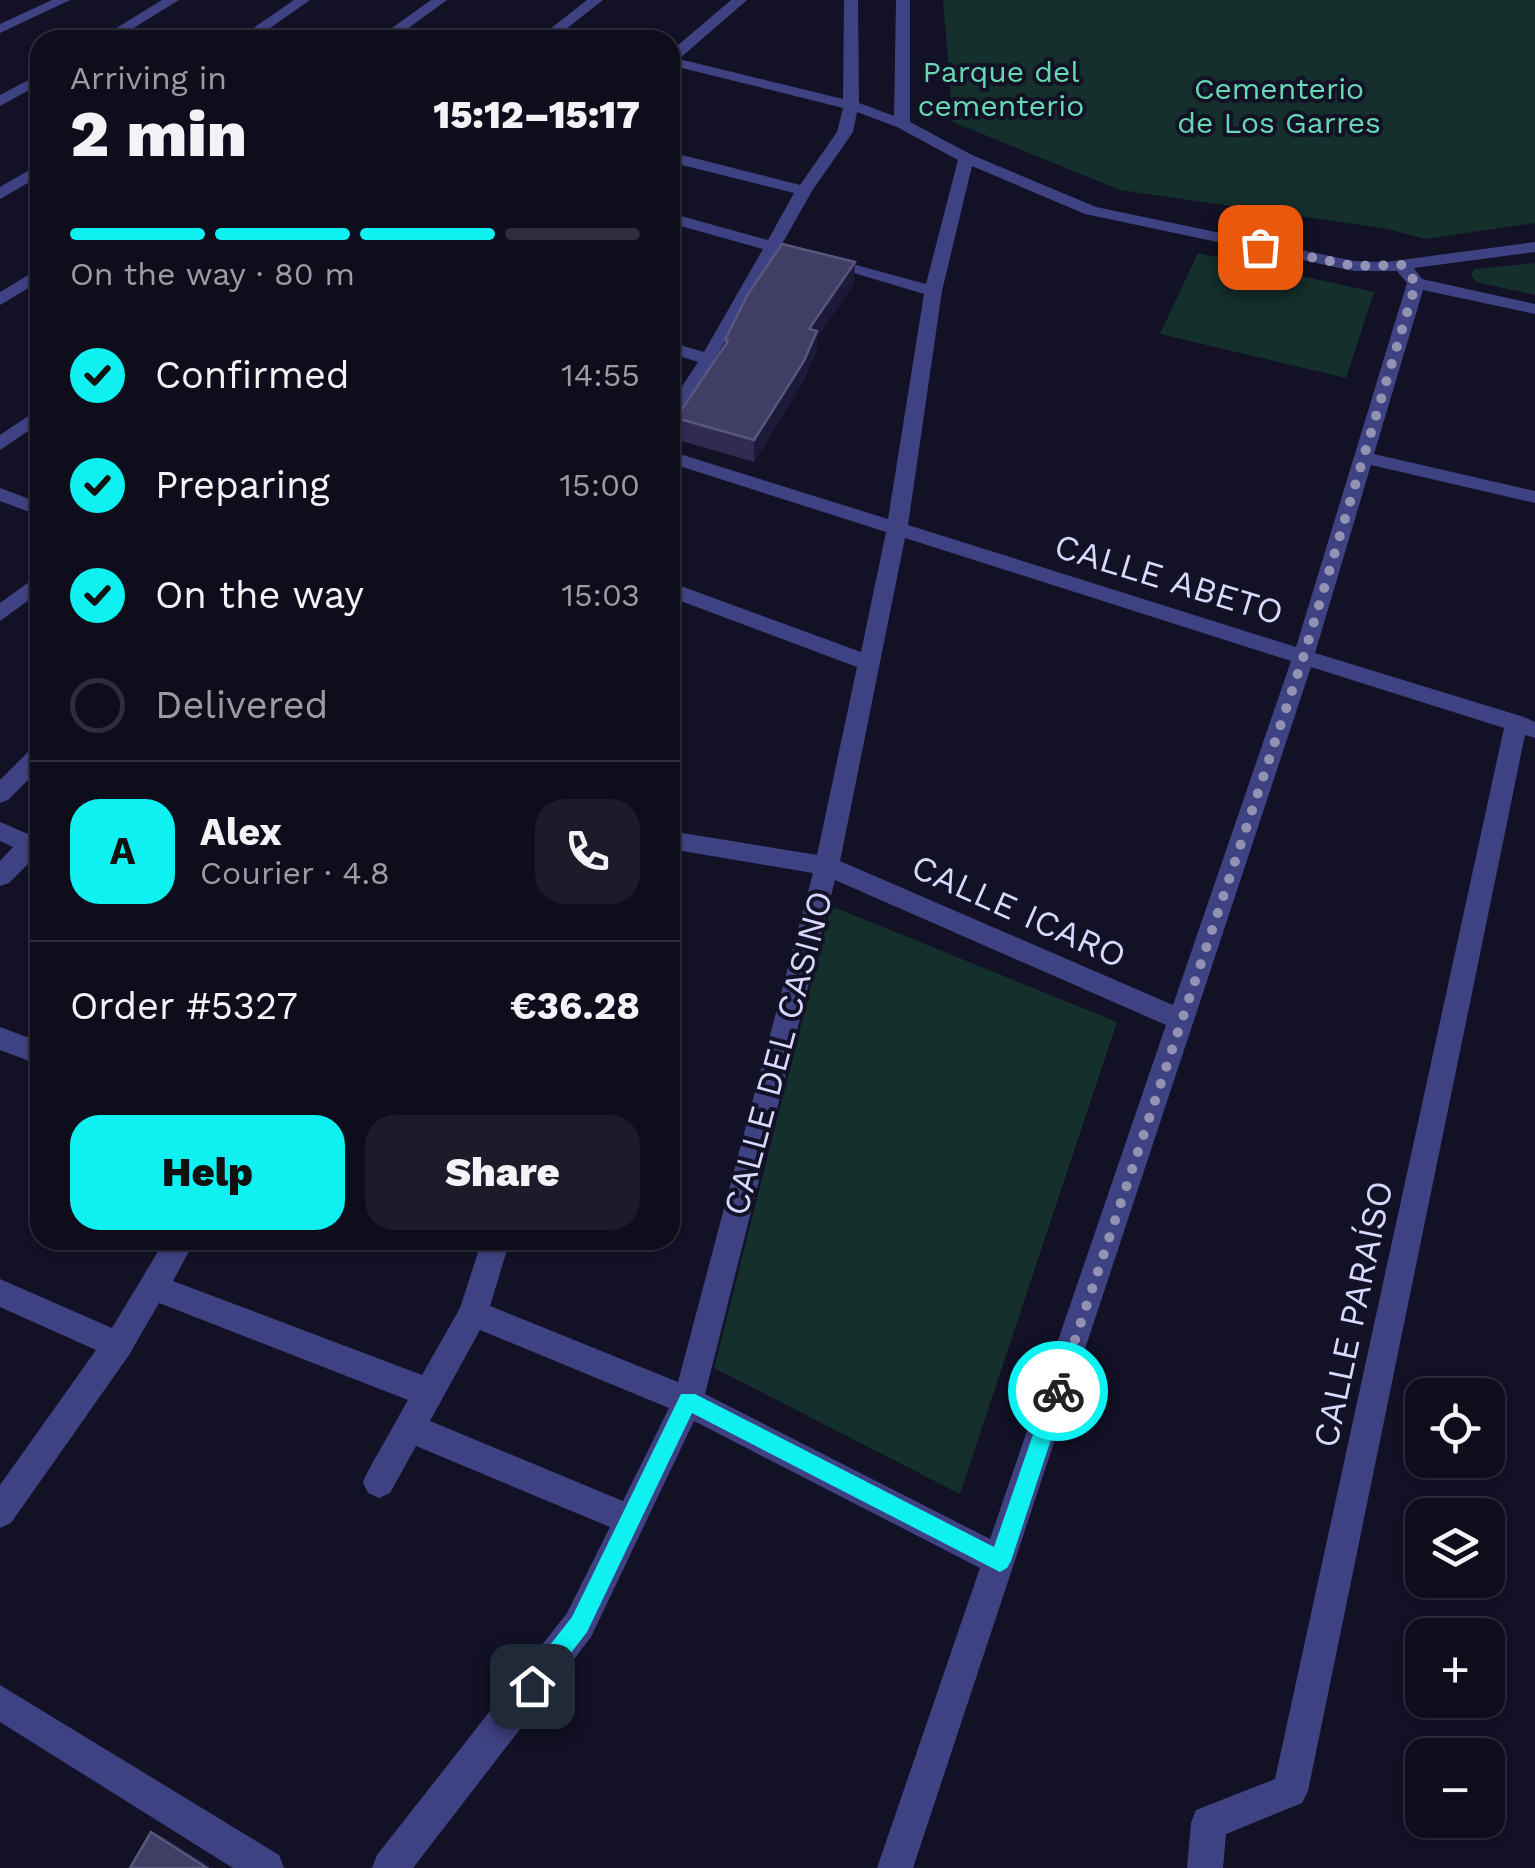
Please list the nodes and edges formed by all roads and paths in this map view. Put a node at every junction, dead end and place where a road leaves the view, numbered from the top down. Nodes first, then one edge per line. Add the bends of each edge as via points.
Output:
1 (63, 0) edge
2 (172, 0) edge
3 (273, 0) edge
4 (440, 0) edge
5 (596, 0) edge
6 (714, 0) edge
7 (851, 0) edge
8 (903, 0) edge
9 (298, 3) edge
10 (737, 3) edge
11 (0, 30) edge
12 (121, 30) edge
13 (257, 30) edge
14 (396, 30) edge
15 (556, 30) edge
16 (680, 51) edge
17 (680, 62) edge
18 (30, 84) edge
19 (0, 102) edge
20 (850, 105) junction
21 (902, 124) junction
22 (966, 158) junction
23 (680, 160) edge
24 (30, 174) edge
25 (4, 187) edge
26 (804, 190) junction
27 (680, 221) edge
28 (770, 247) junction
29 (1535, 247) edge
30 (1409, 274) junction
31 (30, 280) edge
32 (934, 291) junction
33 (0, 300) edge
34 (1535, 309) edge
35 (680, 349) edge
36 (709, 359) junction
37 (680, 404) edge
38 (30, 422) edge
39 (0, 444) edge
40 (1362, 457) junction
41 (680, 460) edge
42 (0, 494) edge
43 (1535, 497) edge
44 (30, 506) edge
45 (897, 529) junction
46 (30, 588) edge
47 (680, 593) edge
48 (0, 614) edge
49 (1304, 655) junction
50 (871, 664) junction
51 (1525, 726) edge
52 (30, 764) edge
53 (0, 794) edge
54 (0, 831) edge
55 (680, 842) edge
56 (30, 845) edge
57 (30, 851) edge
58 (826, 866) junction
59 (0, 876) edge
60 (1183, 1021) junction
61 (0, 1038) edge
62 (30, 1050) edge
63 (175, 1250) edge
64 (493, 1250) edge
65 (152, 1287) junction
66 (0, 1293) edge
67 (473, 1313) junction
68 (118, 1345) junction
69 (429, 1392) junction
70 (688, 1400) junction
71 (410, 1428) junction
72 (379, 1482) dead end
73 (0, 1512) edge
74 (630, 1520) junction
75 (1000, 1561) junction
76 (0, 1702) edge
77 (266, 1868) edge
78 (390, 1868) edge
79 (895, 1868) edge
80 (1205, 1868) edge

1 - 11 street
2 - 12 street
3 - 9 street
4 - 14 street
5 - 15 street
6 - 10 street
7 - 20 street
8 - 21 street
9 - 13 street
10 - 16 street
17 - 20 street
18 - 19 street
20 - 21 street
20 - 26 street via 845,132
21 - 22 street
22 - 30 street via 1091,211
22 - 32 street, CALLE DEL CASINO
23 - 26 street
24 - 25 street
26 - 28 street
27 - 28 street
28 - 32 street
28 - 36 street
29 - 30 street
30 - 34 street
30 - 40 street
31 - 33 street
32 - 45 street, CALLE DEL CASINO
35 - 36 street
36 - 37 street
38 - 39 street
40 - 43 street
40 - 49 street
41 - 45 street, CALLE ABETO
42 - 44 street
45 - 49 street, CALLE ABETO
45 - 50 street, CALLE DEL CASINO
46 - 48 street
47 - 50 street
49 - 51 street, CALLE ABETO
49 - 60 street
50 - 58 street, CALLE DEL CASINO
51 - 80 street, CALLE PARAÍSO via 1290,1791 1209,1823
52 - 53 street
54 - 56 street
55 - 58 street, CALLE ICARO
57 - 59 street
58 - 60 street, CALLE ICARO
58 - 70 street, CALLE DEL CASINO
60 - 75 street
61 - 62 street
63 - 65 street
64 - 67 street
65 - 68 street
65 - 69 street
66 - 68 street
67 - 69 street
67 - 70 street
68 - 73 street
69 - 71 street
70 - 74 street, CALLE DEL CASINO
70 - 75 street
71 - 72 street
71 - 74 street
74 - 78 street, CALLE DEL CASINO via 579,1624
75 - 79 street
76 - 77 street

